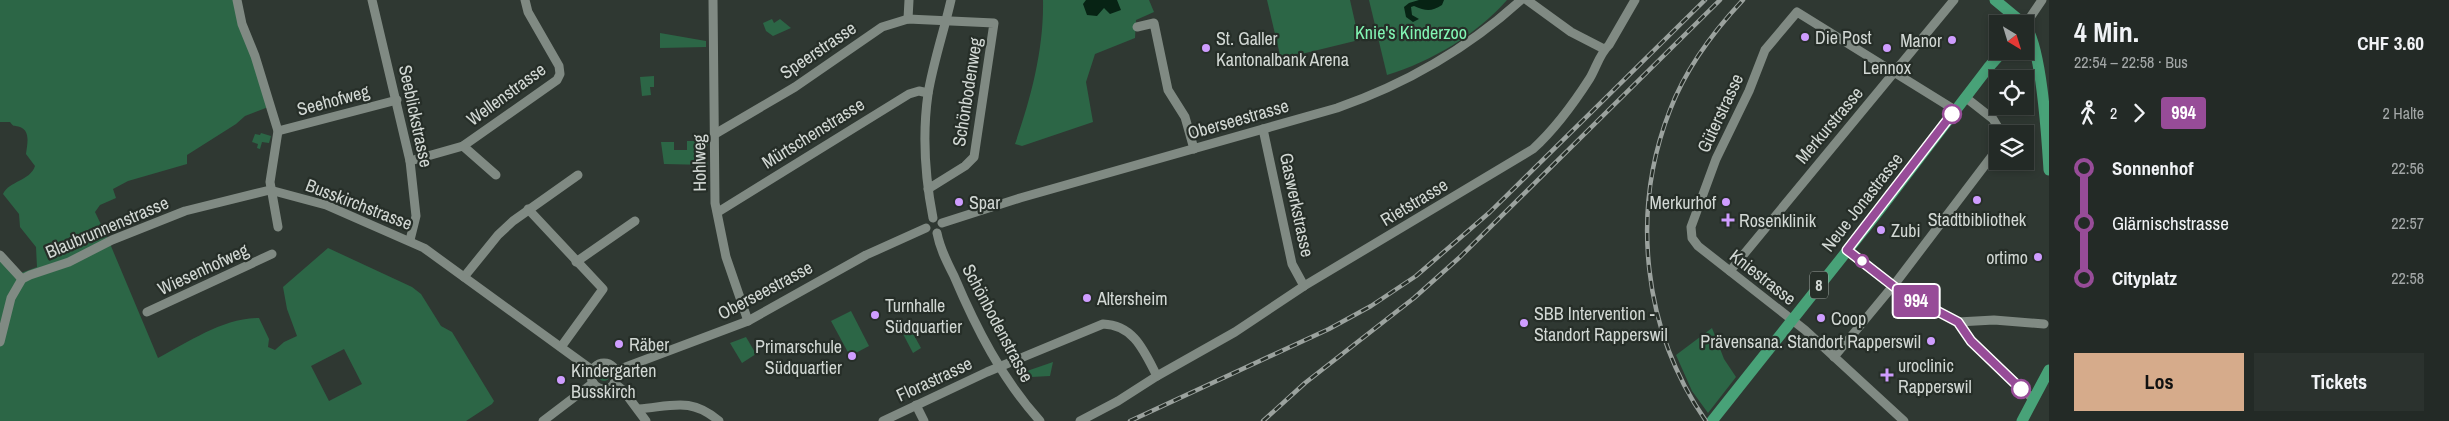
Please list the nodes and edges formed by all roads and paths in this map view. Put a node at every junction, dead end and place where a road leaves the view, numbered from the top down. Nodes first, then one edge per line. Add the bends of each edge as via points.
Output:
1 (237, 0) edge
2 (372, 0) edge
3 (525, 0) edge
4 (713, 0) edge
5 (909, 0) edge
6 (951, 0) edge
7 (1521, 0) edge
8 (1526, 0) edge
9 (1635, 0) edge
10 (1954, 0) edge
11 (1996, 0) edge
12 (2042, 0) edge
13 (2013, 15) edge
14 (2032, 15) edge
15 (908, 19) junction
16 (946, 20) junction
17 (1137, 27) dead end
18 (2034, 42) edge
19 (1604, 49) junction
20 (1995, 60) edge
21 (1894, 72) junction
22 (928, 93) junction
23 (1965, 97) junction
24 (2046, 97) edge
25 (397, 100) junction
26 (1955, 110) junction
27 (1996, 125) edge
28 (1264, 129) junction
29 (278, 131) junction
30 (715, 134) junction
31 (463, 146) junction
32 (1194, 149) junction
33 (1989, 160) edge
34 (410, 161) junction
35 (2049, 170) edge
36 (578, 175) dead end
37 (496, 176) dead end
38 (928, 189) junction
39 (270, 190) junction
40 (528, 210) junction
41 (718, 212) junction
42 (933, 218) junction
43 (635, 221) dead end
44 (942, 223) junction
45 (278, 228) dead end
46 (926, 228) junction
47 (937, 233) junction
48 (1692, 238) joint
49 (410, 240) junction
50 (1847, 250) junction
51 (0, 254) edge
52 (272, 254) dead end
53 (576, 262) junction
54 (1730, 271) junction
55 (464, 277) junction
56 (22, 279) junction
57 (1892, 285) junction
58 (1304, 286) junction
59 (146, 312) dead end
60 (1791, 319) junction
61 (748, 321) junction
62 (1958, 322) junction
63 (2044, 324) dead end
64 (0, 342) edge
65 (561, 347) junction
66 (1834, 357) junction
67 (999, 367) junction
68 (592, 370) junction
69 (2049, 370) edge
70 (615, 371) junction
71 (1157, 376) junction
72 (593, 383) junction
73 (614, 383) junction
74 (2033, 399) junction
75 (916, 405) junction
76 (639, 409) junction
77 (1713, 420) edge
78 (543, 421) edge
79 (646, 421) edge
80 (719, 421) edge
81 (883, 421) edge
82 (924, 421) edge
83 (1040, 421) edge
84 (1080, 421) edge
85 (1904, 421) edge
86 (2022, 421) edge

1 - 29 street
2 - 25 street, Seeblickstrasse
3 - 31 street, Wellenstrasse via 528,12 559,66 560,74 557,80
4 - 30 street, Hohlweg
5 - 15 street
6 - 16 street
7 - 28 street, Oberseestrasse via 1464,46 1405,80 1337,108
8 - 19 street via 1571,32
9 - 19 street, Rietstrasse
10 - 21 street, Merkurstrasse
11 - 13 main road
12 - 14 street
15 - 16 street, Speerstrasse
15 - 30 street, Speerstrasse via 882,27 795,87
16 - 22 street
16 - 38 street, Schönbodenweg via 994,23 974,157
17 - 32 street via 1154,23 1168,90 1185,117
18 - 24 main road
19 - 58 street, Rietstrasse via 1589,79 1547,136 1533,149
20 - 23 main road, Neue Jonastrasse / 8
21 - 26 street
21 - 48 street, Güterstrasse via 1797,12 1763,53 1749,91 1712,168 1691,227
21 - 54 street, Merkurstrasse
22 - 38 street via 924,137
22 - 41 street, Mürtschenstrasse via 908,94
23 - 26 main road, Neue Jonastrasse / 8
23 - 27 street
24 - 35 main road
25 - 29 street, Seehofweg
25 - 34 street, Seeblickstrasse
26 - 50 main road, Neue Jonastrasse / 8
28 - 32 street, Oberseestrasse
28 - 58 street, Gaswerkstrasse via 1292,264
29 - 39 street
30 - 41 street, Hohlweg
31 - 34 street, Wellenstrasse
31 - 37 street, Wellenstrasse
32 - 44 street, Oberseestrasse
33 - 57 street
34 - 49 street, Seeblickstrasse via 416,216
36 - 40 street
38 - 42 street
39 - 45 street
39 - 49 street, Busskirchstrasse via 326,206
39 - 56 street, Blaubrunnenstrasse via 185,211
40 - 53 street
40 - 55 street via 498,235
41 - 61 street, Hohlweg via 722,243
42 - 44 street
42 - 46 street via 927,222
43 - 53 street
44 - 47 street
46 - 47 street
46 - 61 street, Oberseestrasse via 866,255
47 - 67 street, Schönbodenstrasse via 962,297
48 - 54 street, Kniestrasse
49 - 55 street, Busskirchstrasse
50 - 57 street
50 - 60 main road, Neue Jonastrasse / 8
51 - 56 street
52 - 59 street, Wiesenhofweg
53 - 65 street via 603,290
54 - 60 street, Kniestrasse
55 - 65 street, Busskirchstrasse
56 - 64 street via 6,311
57 - 62 street
57 - 66 street
58 - 71 street, Rietstrasse via 1235,332
60 - 66 street, Kniestrasse
60 - 77 main road, Neue Jonastrasse / 8
61 - 70 street, Oberseestrasse
62 - 63 street via 1994,320
62 - 74 street via 1971,341
65 - 68 street, Busskirchstrasse
66 - 85 street, Kniestrasse
67 - 71 street via 1084,330 1115,324 1125,328 1137,340
67 - 75 street, Florastrasse
67 - 83 street, Schönbodenstrasse
68 - 70 street via 606,363
68 - 72 street
69 - 74 main road
70 - 73 street
71 - 84 street, Rietstrasse
72 - 73 street via 603,388
72 - 78 street
73 - 76 street
74 - 86 main road
75 - 81 street, Florastrasse
75 - 82 street
76 - 79 street
76 - 80 street via 687,404 697,406

